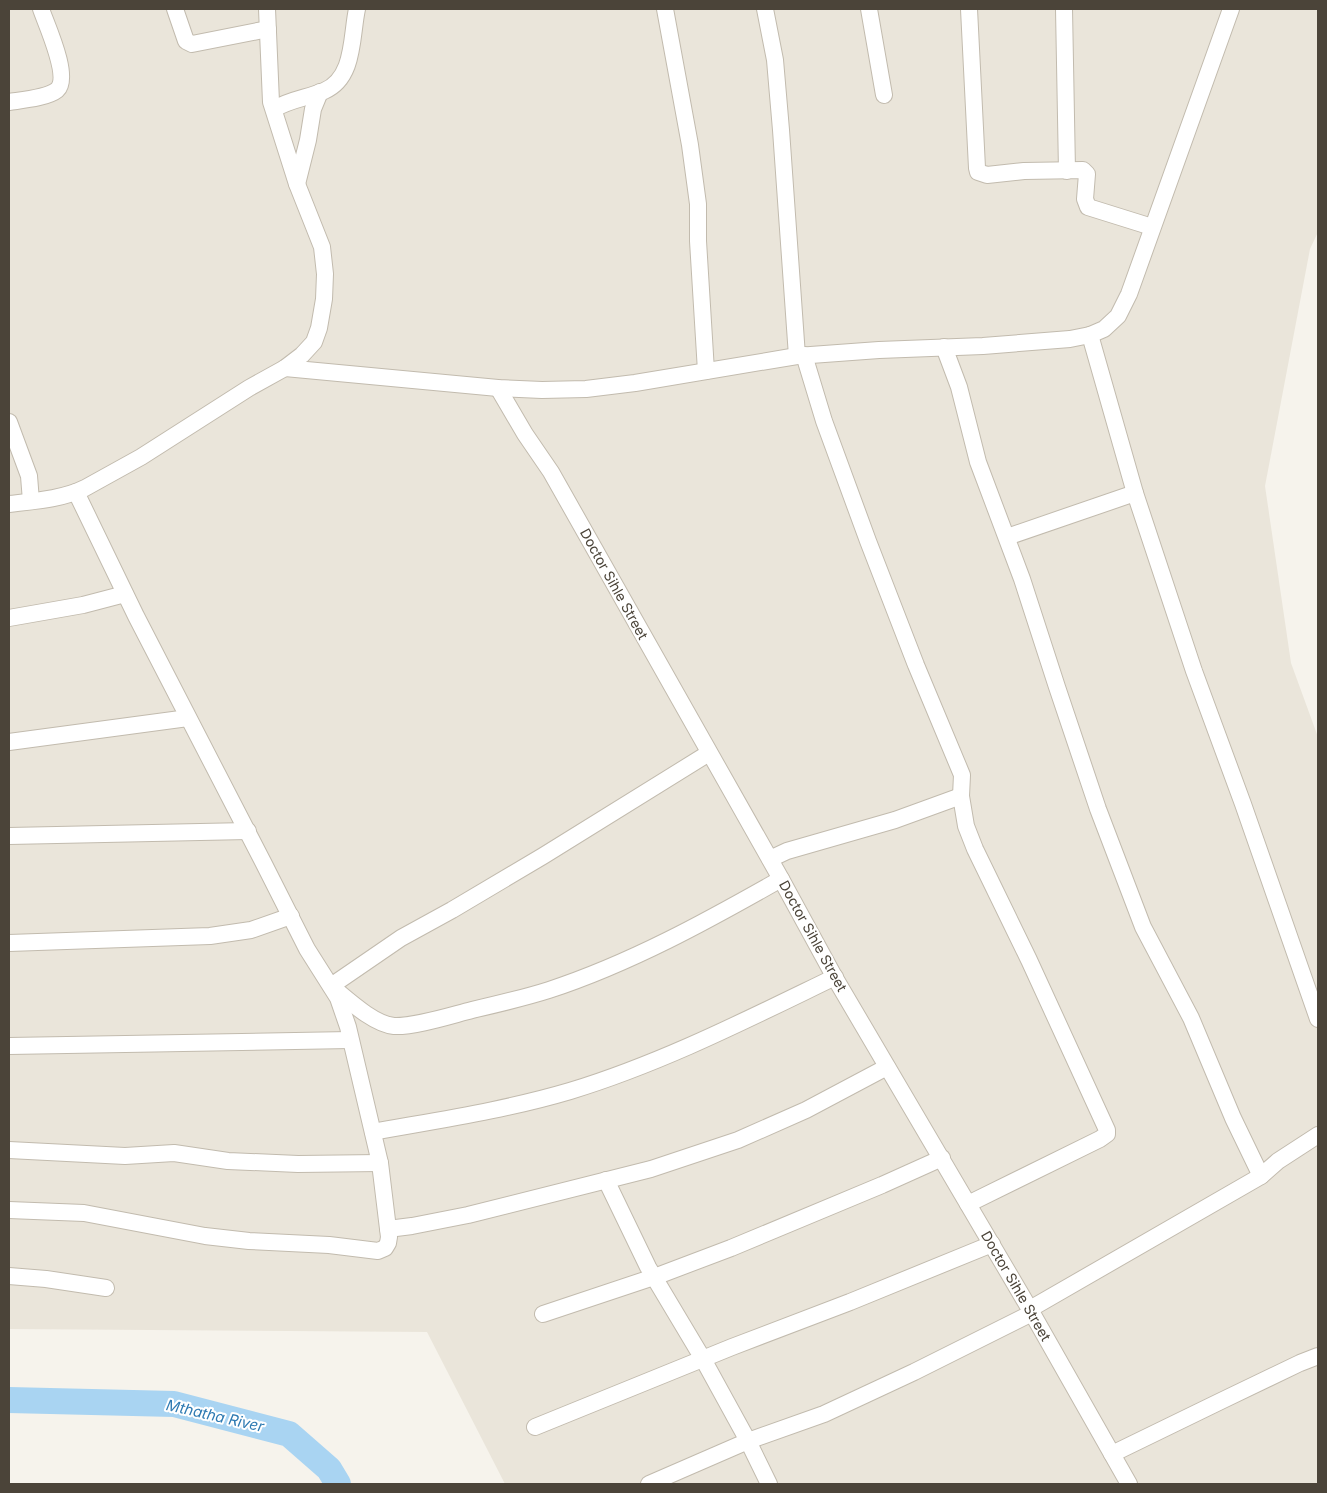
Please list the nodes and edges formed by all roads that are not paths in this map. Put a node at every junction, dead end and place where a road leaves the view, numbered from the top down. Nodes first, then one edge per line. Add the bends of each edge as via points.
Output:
1 (41, 9) edge
2 (175, 9) edge
3 (267, 9) edge
4 (357, 9) edge
5 (666, 9) edge
6 (765, 9) edge
7 (869, 9) edge
8 (969, 9) edge
9 (1064, 9) edge
10 (1231, 9) edge
11 (268, 29) junction
12 (320, 92) junction
13 (884, 95) dead end
14 (9, 102) edge
15 (274, 109) junction
16 (1067, 171) junction
17 (297, 184) junction
18 (1152, 227) junction
19 (1090, 335) junction
20 (944, 347) junction
21 (801, 355) junction
22 (285, 368) junction
23 (706, 371) junction
24 (498, 388) junction
25 (9, 422) edge
26 (76, 492) junction
27 (1135, 493) junction
28 (31, 501) junction
29 (9, 504) edge
30 (1007, 538) junction
31 (125, 594) junction
32 (9, 618) edge
33 (188, 718) junction
34 (9, 742) edge
35 (709, 754) junction
36 (961, 796) junction
37 (248, 831) junction
38 (9, 836) edge
39 (770, 859) junction
40 (781, 879) junction
41 (291, 916) junction
42 (9, 944) edge
43 (835, 977) junction
44 (331, 986) junction
45 (1318, 1019) edge
46 (350, 1040) junction
47 (9, 1046) edge
48 (886, 1067) junction
49 (373, 1132) junction
50 (1318, 1135) edge
51 (9, 1150) edge
52 (942, 1158) junction
53 (380, 1163) junction
54 (1261, 1176) junction
55 (606, 1180) junction
56 (968, 1204) junction
57 (9, 1210) edge
58 (388, 1229) junction
59 (992, 1244) junction
60 (9, 1276) edge
61 (654, 1277) junction
62 (106, 1288) dead end
63 (1031, 1311) junction
64 (542, 1314) dead end
65 (1318, 1356) edge
66 (703, 1359) junction
67 (535, 1427) dead end
68 (748, 1441) junction
69 (1112, 1454) junction
70 (649, 1484) edge
71 (769, 1484) edge
72 (1129, 1484) edge

1 - 14 street via 55,48 61,83 48,95
2 - 11 street via 186,41 192,44
3 - 11 street
4 - 12 street via 346,68 332,86
5 - 23 street via 698,204
6 - 21 street via 775,60
7 - 13 street
8 - 16 street via 978,172
9 - 16 street
10 - 18 street
11 - 15 street
12 - 15 street
12 - 17 street via 313,109
15 - 17 street
16 - 18 street via 1083,170 1087,174 1085,199 1088,207
17 - 22 street via 322,248 324,299 314,342
18 - 19 street via 1118,316 1104,329
19 - 20 street
19 - 27 street
20 - 21 street
20 - 30 street via 959,388 978,462
21 - 23 street
21 - 36 street via 868,541 962,775
22 - 24 street
22 - 26 street via 141,457
23 - 24 street via 586,389
24 - 35 street, Doctor Sihle Street via 551,472
25 - 28 street via 29,476
26 - 28 street
26 - 31 street
27 - 30 street
27 - 45 street via 1194,671
28 - 29 street
30 - 54 street via 1098,809 1143,927 1191,1018
31 - 32 street
31 - 33 street
33 - 34 street
33 - 37 street
35 - 39 street, Doctor Sihle Street
35 - 44 street via 535,861 401,938
36 - 39 street via 895,820 788,850
36 - 56 street via 966,826 975,849 1107,1130 1100,1139
37 - 38 street
37 - 41 street
39 - 40 street, Doctor Sihle Street
40 - 43 street, Doctor Sihle Street
40 - 44 street via 609,968 548,991 461,1013 395,1026 375,1019
41 - 42 street via 251,930 190,938
41 - 44 street via 316,965
43 - 48 street, Doctor Sihle Street
43 - 49 street via 641,1067 538,1100
44 - 46 street via 338,998
46 - 47 street
46 - 49 street
48 - 52 street, Doctor Sihle Street
48 - 55 street via 806,1110 738,1140 651,1169
49 - 53 street
50 - 54 street
51 - 53 street via 125,1156 174,1153 228,1161 290,1164
52 - 56 street, Doctor Sihle Street
52 - 61 street via 732,1248
53 - 58 street
54 - 63 street
55 - 58 street via 468,1215
55 - 61 street
56 - 59 street, Doctor Sihle Street
57 - 58 street via 84,1213 205,1236 369,1250 385,1248
59 - 63 street, Doctor Sihle Street
59 - 66 street
60 - 62 street
61 - 64 street
61 - 66 street
63 - 68 street via 824,1414
63 - 69 street, Doctor Sihle Street
65 - 69 street
66 - 67 street
66 - 68 street
68 - 70 street
68 - 71 street
69 - 72 street, Doctor Sihle Street

